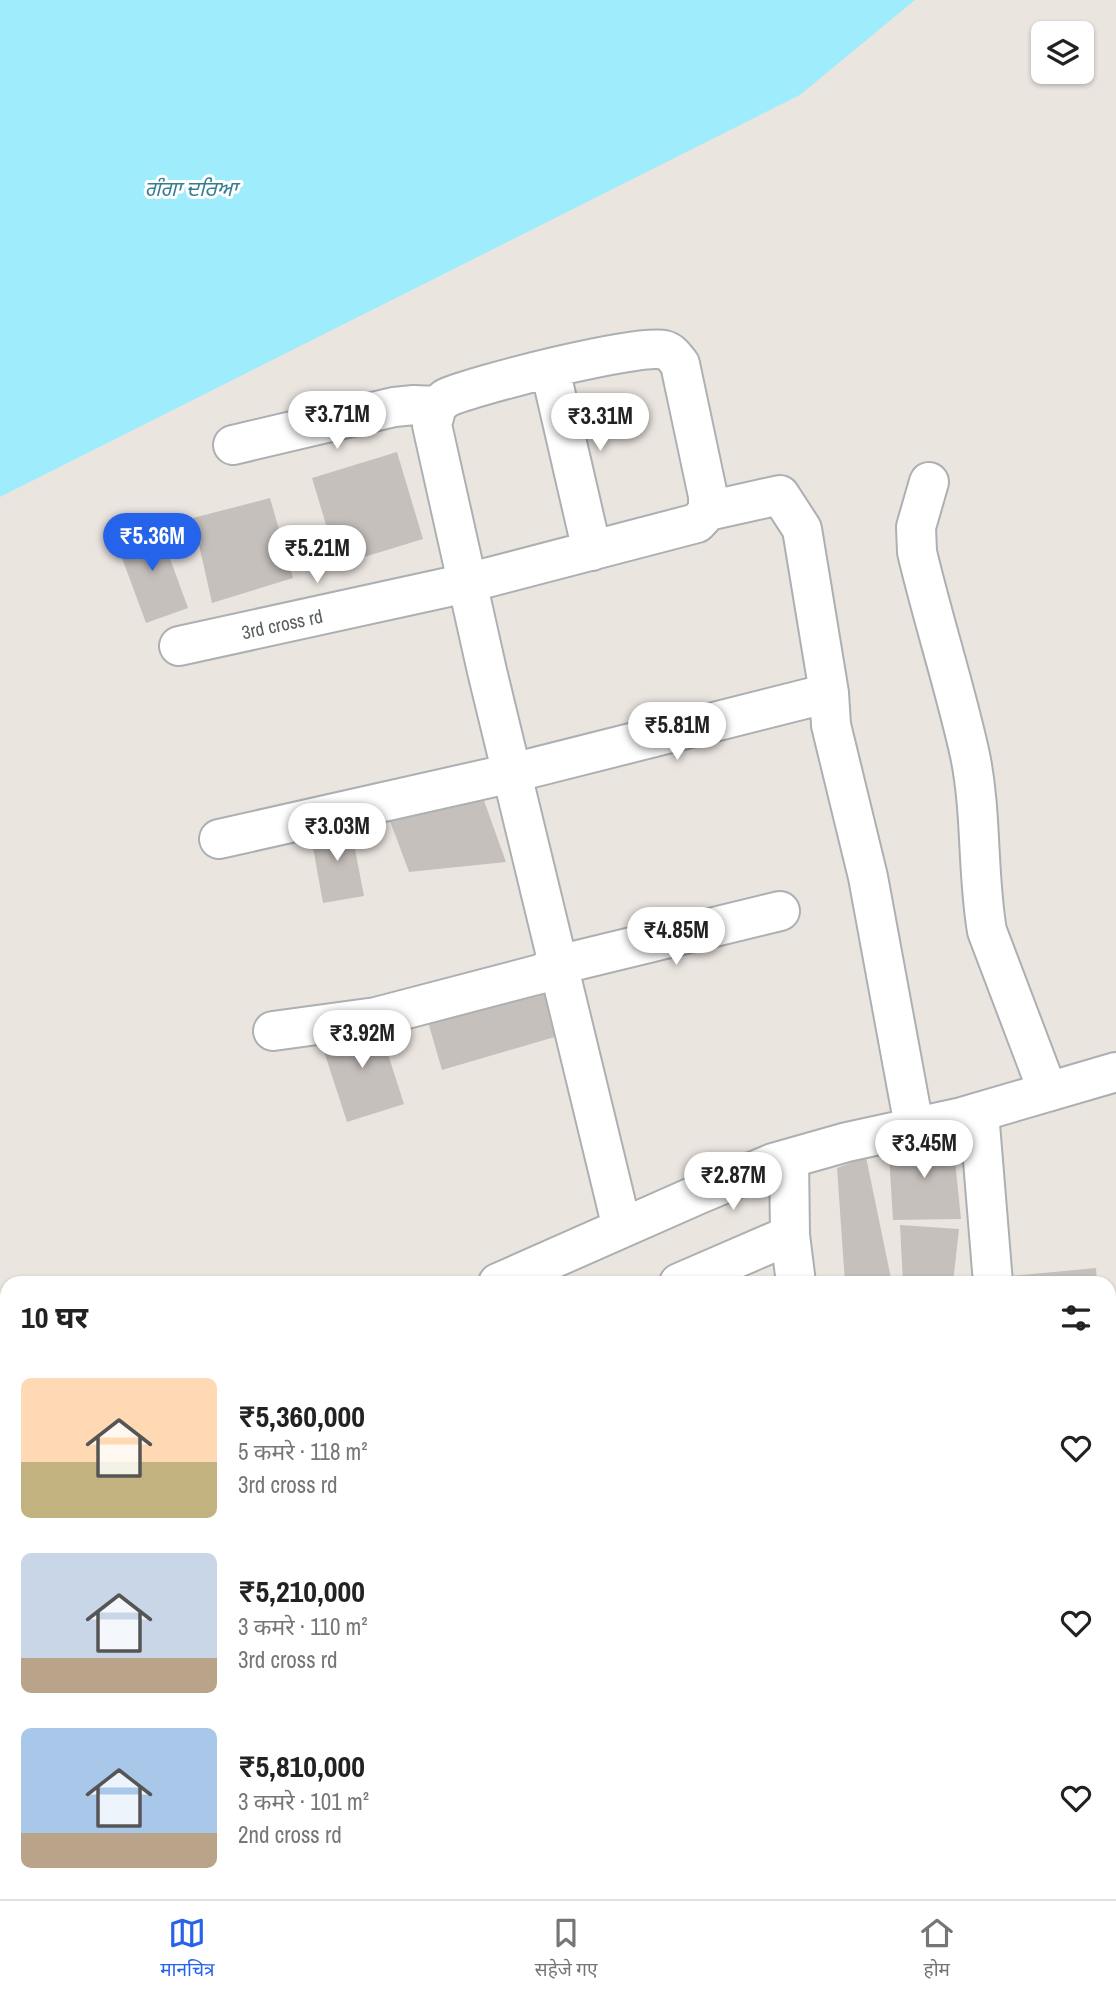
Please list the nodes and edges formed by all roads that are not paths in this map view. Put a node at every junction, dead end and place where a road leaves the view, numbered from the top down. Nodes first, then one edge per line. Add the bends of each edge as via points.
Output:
1 (550, 369) junction
2 (437, 406) junction
3 (233, 445) dead end
4 (929, 482) dead end
5 (708, 511) junction
6 (592, 551) junction
7 (467, 583) junction
8 (179, 646) dead end
9 (829, 693) junction
10 (512, 773) junction
11 (219, 839) dead end
12 (780, 911) dead end
13 (558, 965) junction
14 (273, 1031) dead end
15 (1116, 1072) edge
16 (1048, 1092) junction
17 (979, 1112) junction
18 (914, 1126) junction
19 (789, 1159) junction
20 (622, 1228) junction
21 (790, 1235) junction
22 (736, 1271) edge
23 (514, 1276) edge
24 (712, 1276) edge
25 (795, 1276) edge
26 (992, 1276) edge

1 - 2 street via 456,394
1 - 5 street via 646,349 672,354 685,378
1 - 6 street
2 - 3 street via 394,407
2 - 7 street via 432,425
4 - 16 street via 916,527 917,552 970,754 987,931
5 - 6 street, 3rd cross rd via 697,523
5 - 9 street, 3rd cross rd via 779,495 795,518 802,529
6 - 7 street, 3rd cross rd
7 - 8 street, 3rd cross rd
7 - 10 street
9 - 10 street
9 - 18 street via 831,725 868,877
10 - 11 street
10 - 13 street
12 - 13 street
13 - 14 street via 540,974 376,1017
13 - 20 street
15 - 16 street
16 - 17 street
17 - 18 street
17 - 26 street
18 - 19 street
19 - 20 street
19 - 21 street
20 - 23 street
21 - 22 street
21 - 25 street
22 - 24 street

